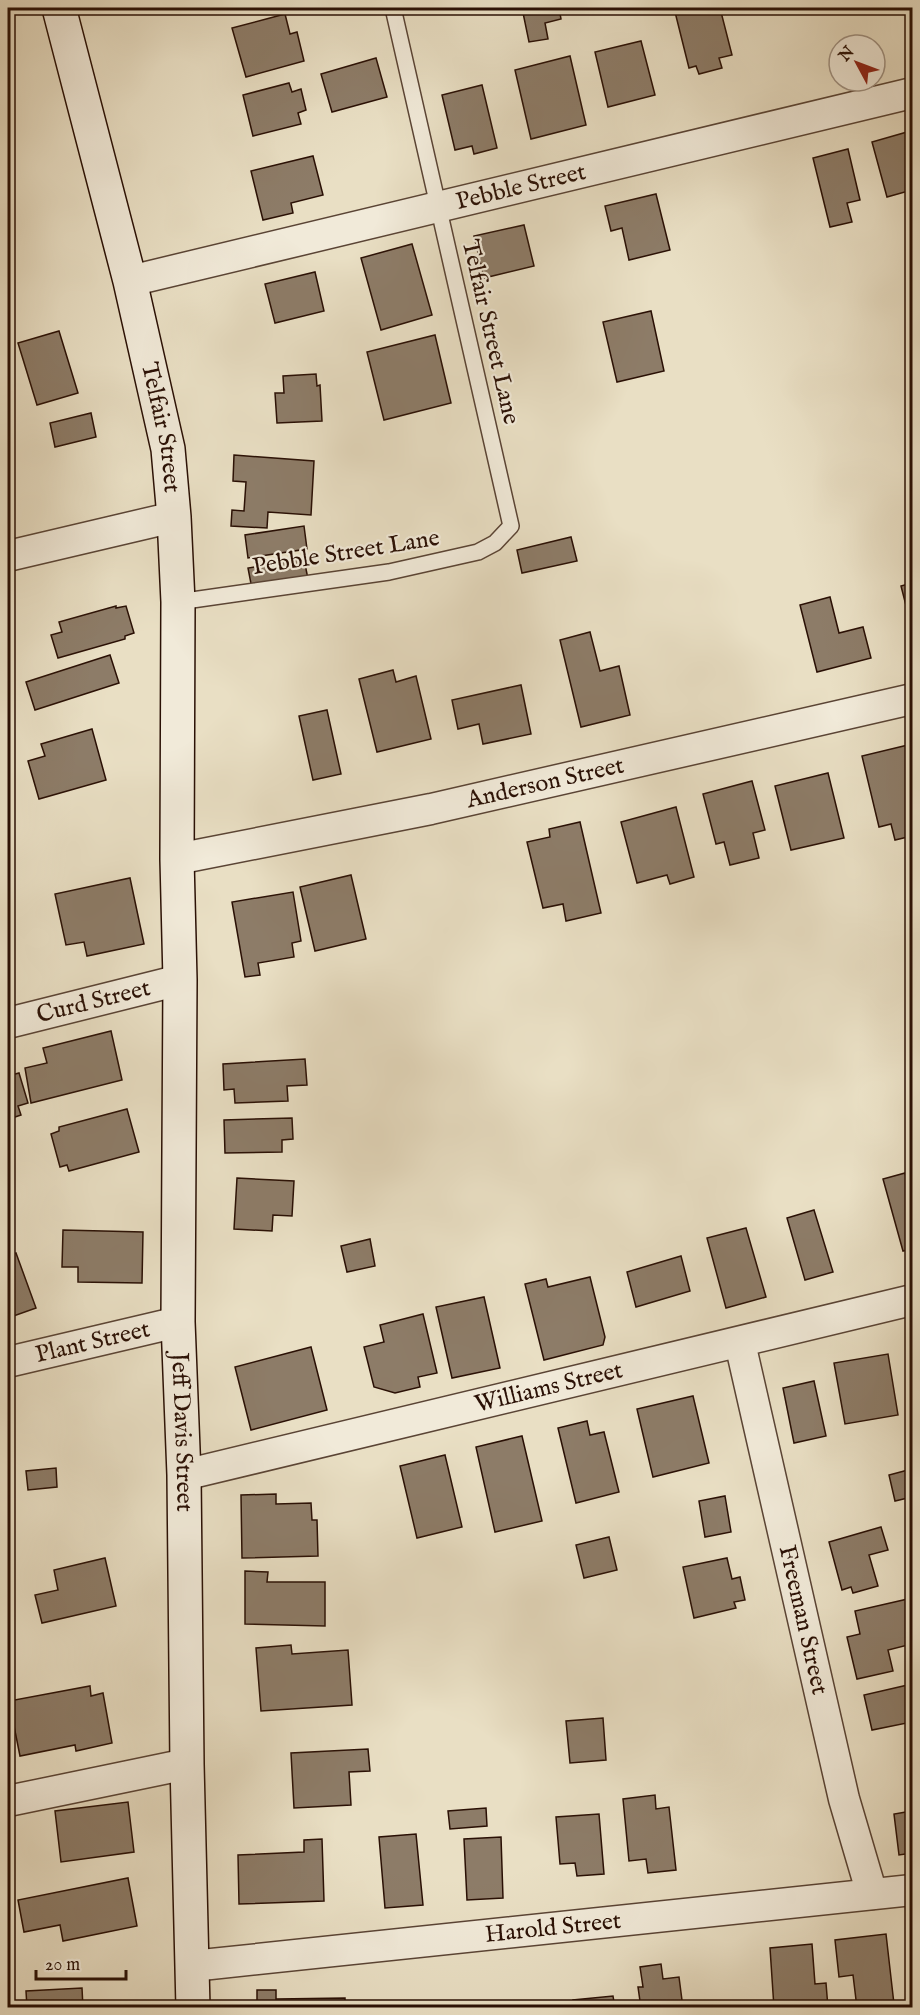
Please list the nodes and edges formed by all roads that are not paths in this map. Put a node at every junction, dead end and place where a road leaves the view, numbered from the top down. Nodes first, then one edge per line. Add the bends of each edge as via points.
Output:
1 (59, 8) edge
2 (393, 8) edge
3 (912, 93) edge
4 (439, 207) junction
5 (130, 281) junction
6 (174, 517) junction
7 (511, 526) joint
8 (8, 556) edge
9 (178, 602) junction
10 (912, 699) edge
11 (177, 859) junction
12 (180, 980) junction
13 (8, 1023) edge
14 (912, 1300) edge
15 (178, 1322) junction
16 (740, 1343) junction
17 (8, 1362) edge
18 (184, 1475) junction
19 (187, 1764) junction
20 (8, 1801) edge
21 (912, 1890) edge
22 (872, 1894) junction
23 (192, 1966) junction
24 (193, 2007) edge

1 - 5 street, Telfair Street
2 - 4 lane, Telfair Street Lane
3 - 4 street, Pebble Street
4 - 5 street, Pebble Street
4 - 7 lane, Telfair Street Lane
5 - 6 street, Telfair Street via 168,449
6 - 8 street
6 - 9 street, Telfair Street
7 - 9 lane, Pebble Street Lane via 495,543 478,552 389,572
9 - 11 street, Telfair Street
10 - 11 street, Anderson Street via 431,809
11 - 12 street, Jeff Davis Street
12 - 13 street, Curd Street
12 - 15 street, Jeff Davis Street
14 - 16 street, Williams Street
15 - 17 street, Plant Street
15 - 18 street, Jeff Davis Street
16 - 18 street, Williams Street
16 - 22 street, Freeman Street via 844,1799
18 - 19 street, Jeff Davis Street
19 - 20 street
19 - 23 street, Jeff Davis Street
21 - 22 street, Harold Street
22 - 23 street, Harold Street
23 - 24 street, Jeff Davis Street

